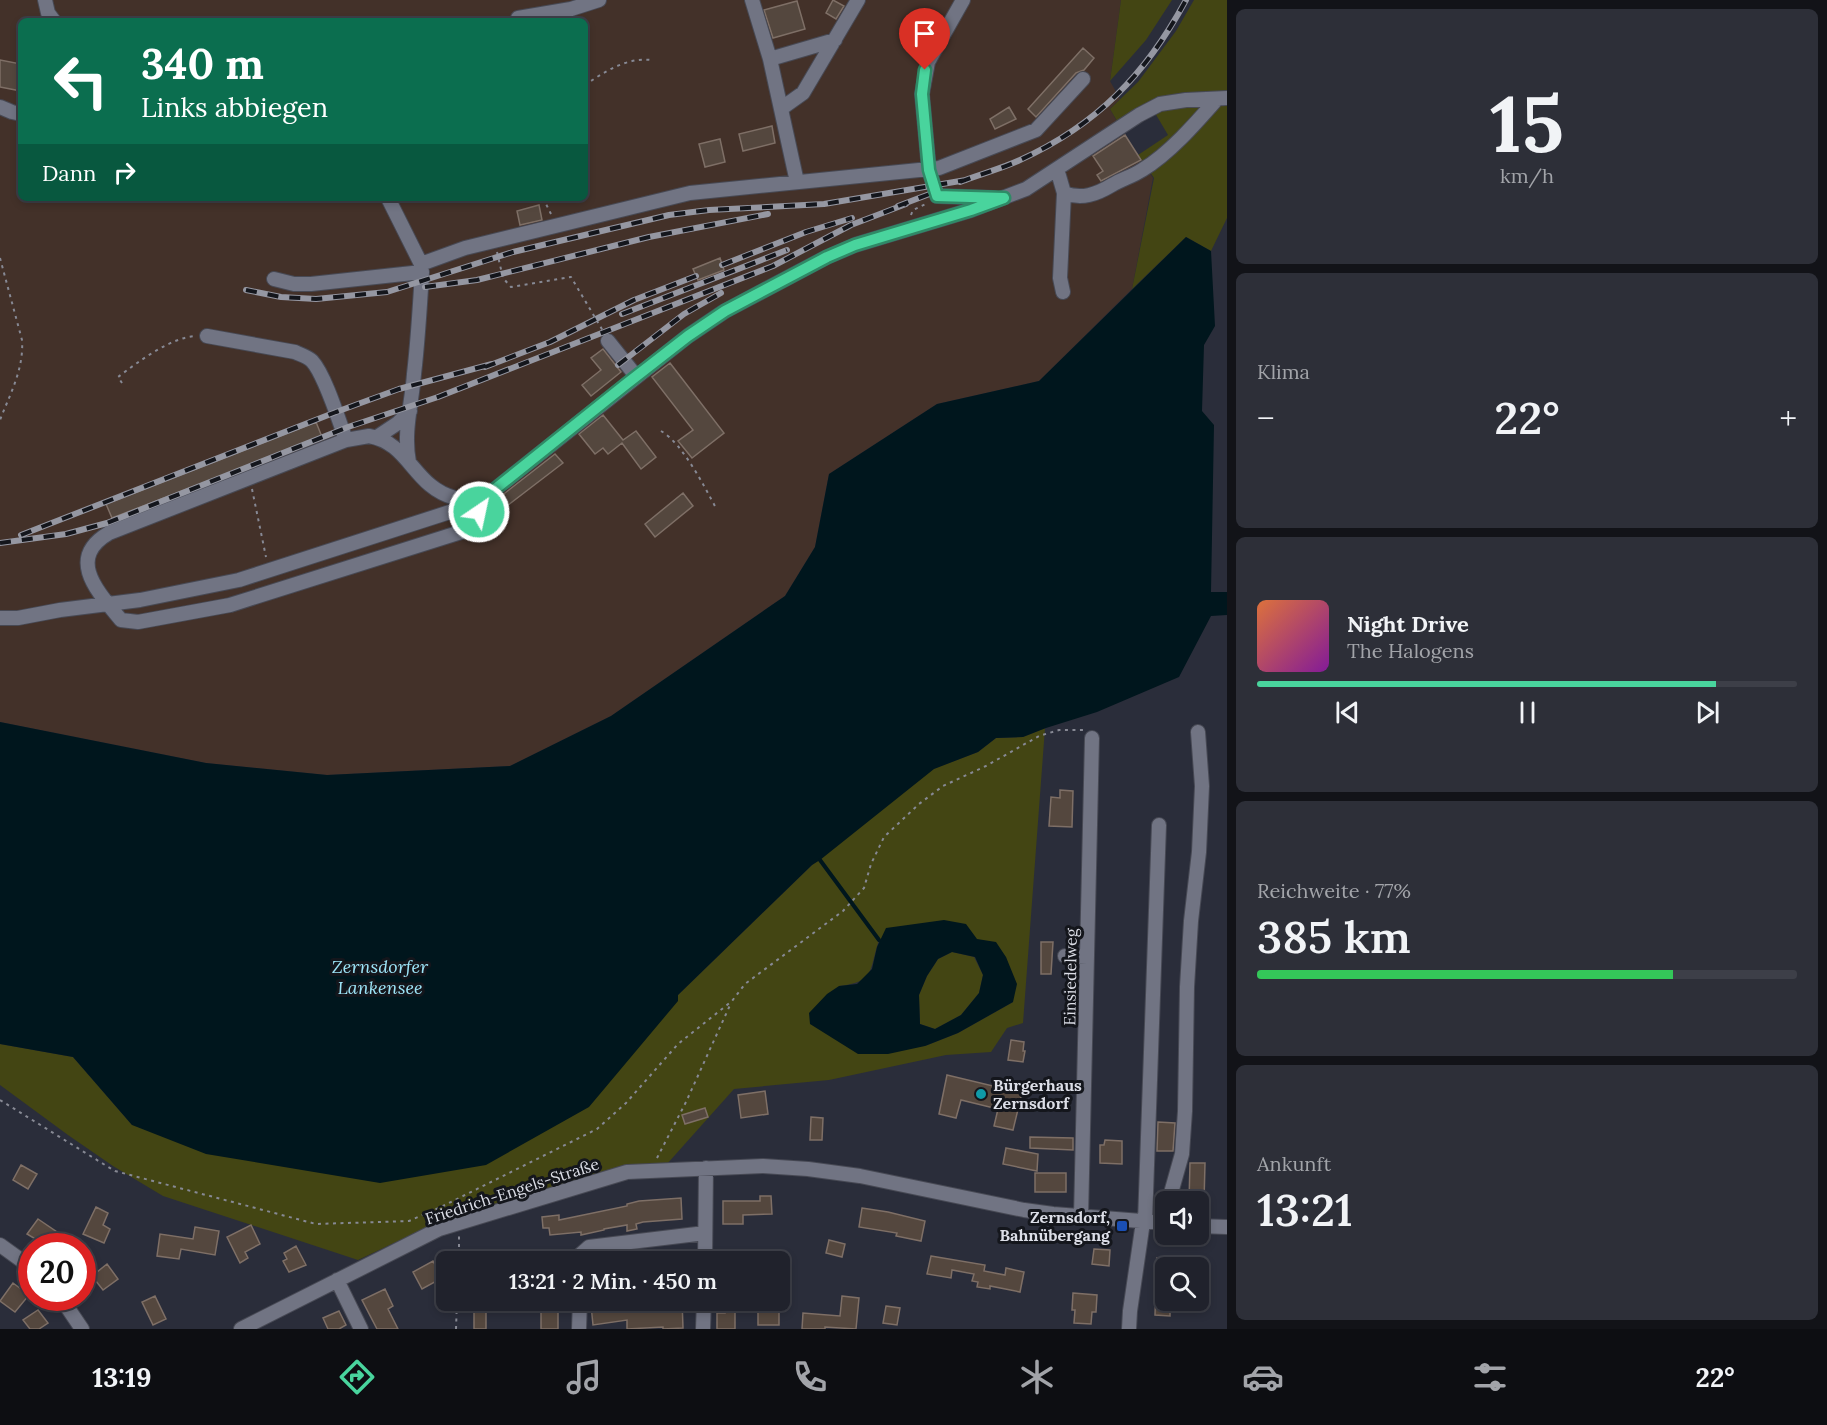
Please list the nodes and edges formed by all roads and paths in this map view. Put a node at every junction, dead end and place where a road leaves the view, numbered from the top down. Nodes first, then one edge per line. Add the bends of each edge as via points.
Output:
1 (45, 0) edge
2 (599, 0) edge
3 (752, 0) edge
4 (858, 0) edge
5 (963, 0) edge
6 (52, 18) edge
7 (518, 18) dead end
8 (835, 40) junction
9 (770, 58) junction
10 (651, 60) dead end
11 (1083, 80) dead end
12 (588, 83) edge
13 (1222, 98) edge
14 (0, 107) edge
15 (782, 108) junction
16 (18, 113) edge
17 (1056, 169) junction
18 (929, 170) junction
19 (797, 182) junction
20 (1064, 193) junction
21 (937, 196) junction
22 (1004, 198) junction
23 (389, 201) edge
24 (544, 201) edge
25 (555, 226) junction
26 (907, 229) junction
27 (495, 241) junction
28 (0, 258) edge
29 (422, 268) junction
30 (274, 279) dead end
31 (1063, 292) dead end
32 (207, 336) joint
33 (608, 341) joint
34 (636, 376) junction
35 (122, 383) dead end
36 (410, 411) junction
37 (0, 420) edge
38 (661, 431) dead end
39 (378, 437) junction
40 (346, 440) junction
41 (410, 464) junction
42 (250, 477) junction
43 (484, 498) junction
44 (716, 508) dead end
45 (269, 570) junction
46 (109, 605) junction
47 (0, 618) edge
48 (1198, 732) dead end
49 (1092, 738) joint
50 (1159, 825) dead end
51 (1065, 956) dead end
52 (1087, 957) junction
53 (732, 1001) junction
54 (0, 1100) edge
55 (706, 1168) junction
56 (650, 1170) junction
57 (1172, 1191) edge
58 (1081, 1217) junction
59 (1144, 1222) junction
60 (455, 1223) junction
61 (1155, 1223) edge
62 (1209, 1226) edge
63 (1227, 1227) edge
64 (705, 1233) junction
65 (0, 1245) edge
66 (459, 1251) edge
67 (584, 1251) edge
68 (705, 1251) edge
69 (18, 1258) edge
70 (337, 1280) junction
71 (70, 1311) edge
72 (457, 1311) edge
73 (580, 1311) edge
74 (704, 1311) edge
75 (82, 1329) edge
76 (240, 1329) edge
77 (361, 1329) edge
78 (456, 1329) edge
79 (579, 1329) edge
80 (704, 1329) edge
81 (1129, 1329) edge

1 - 6 street
2 - 7 street
3 - 9 street
4 - 8 street
5 - 18 street via 925,70 922,94
8 - 9 street
8 - 15 street via 803,93
9 - 15 street
10 - 12 path via 616,66
11 - 18 street via 1036,130
13 - 17 street via 1160,104
13 - 20 street via 1141,171 1086,196
14 - 16 street
15 - 19 street
17 - 20 street
17 - 22 street
18 - 19 street
18 - 21 street
19 - 25 street via 690,193
20 - 31 street via 1060,278
21 - 22 street
21 - 26 path via 914,210
22 - 26 street
23 - 29 street
24 - 25 path
25 - 27 street
26 - 34 street via 827,257 744,300 706,323
27 - 29 street via 448,253
27 - 33 path via 502,274 511,287 571,277
28 - 37 path via 23,354
29 - 30 street via 311,284
29 - 36 street
32 - 35 path via 181,338 118,377
32 - 40 street via 307,357 322,378
33 - 34 street
34 - 43 street
36 - 39 street
36 - 41 street via 406,447
38 - 44 path via 690,463
39 - 40 street
39 - 41 street via 391,443
40 - 42 street
41 - 43 street via 429,485 443,493 457,498
42 - 45 path
42 - 46 street via 98,539 88,558 88,572
43 - 45 street
43 - 46 street via 474,521 461,532 230,605 138,622 121,620
45 - 46 street via 239,580
46 - 47 street
48 - 57 street via 1202,812 1191,921 1182,1155
49 - 52 street, Einsiedelweg
49 - 53 path via 1090,730 1059,730 1039,736 943,786 884,837 864,888 843,911 745,984
50 - 59 street
51 - 52 street
52 - 58 street, Einsiedelweg
53 - 54 path via 678,1044 626,1104 597,1129 409,1221 316,1224 115,1170
53 - 56 path
55 - 56 street, Friedrich-Engels-Straße
55 - 58 street, Friedrich-Engels-Straße via 763,1166 850,1174 1024,1210
55 - 64 street
56 - 60 street, Friedrich-Engels-Straße via 627,1172
58 - 59 street, Friedrich-Engels-Straße
59 - 61 street, Friedrich-Engels-Straße
59 - 81 street
60 - 66 path
60 - 70 street, Friedrich-Engels-Straße
62 - 63 street
64 - 67 street via 589,1247
64 - 68 street
65 - 69 street
70 - 76 street, Friedrich-Engels-Straße
70 - 77 street
71 - 75 street
72 - 78 path
73 - 79 street
74 - 80 street

